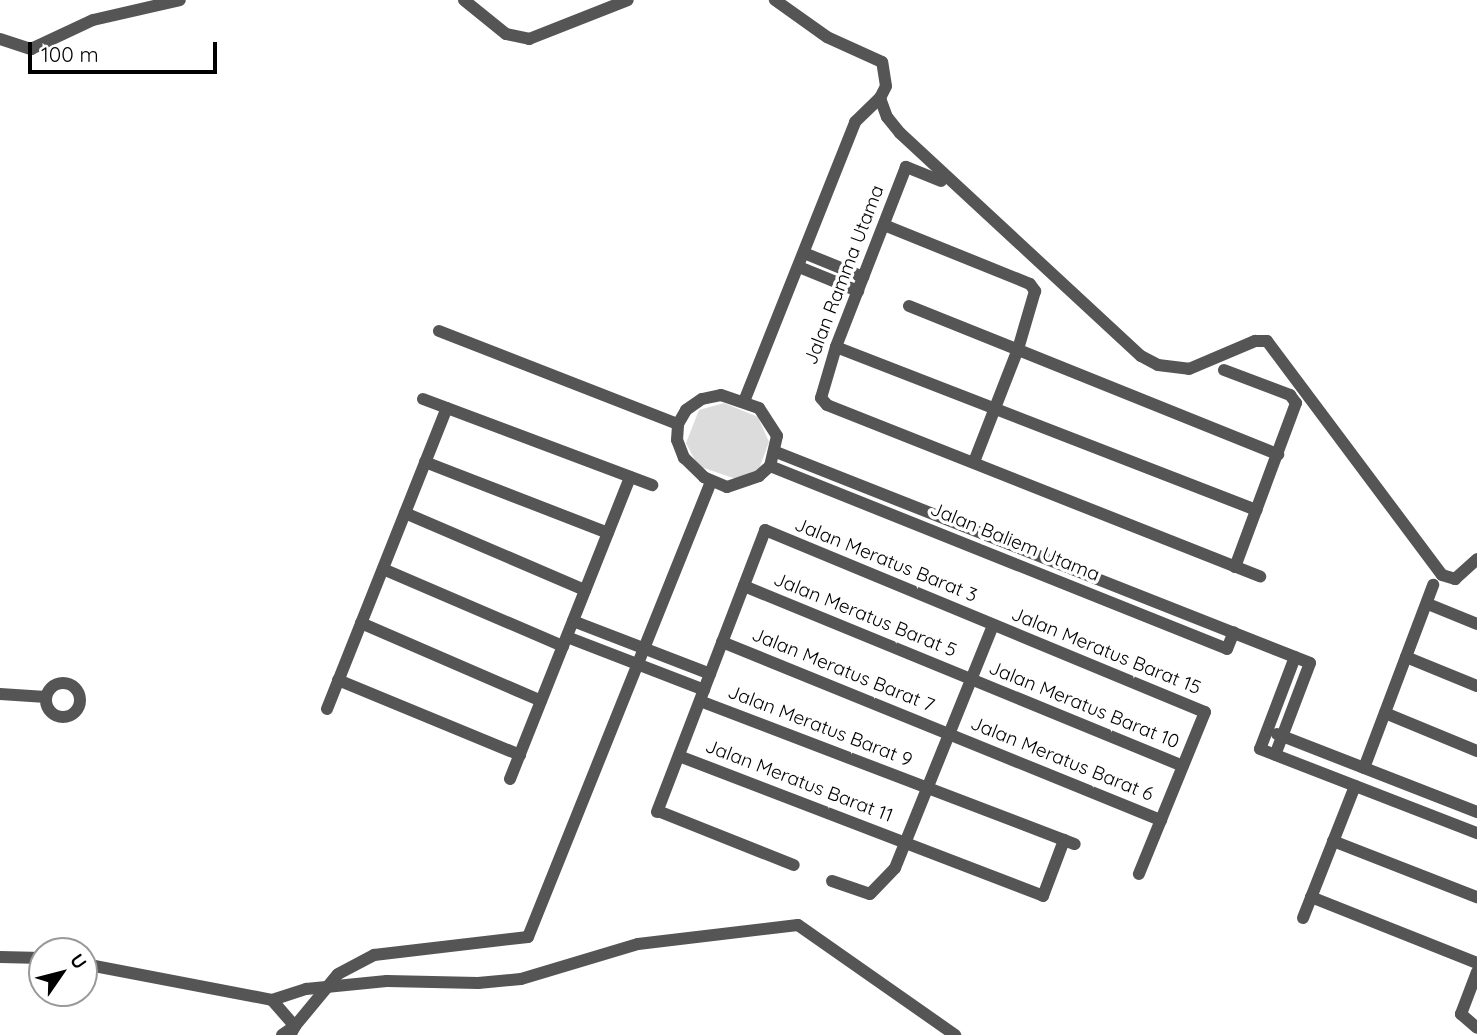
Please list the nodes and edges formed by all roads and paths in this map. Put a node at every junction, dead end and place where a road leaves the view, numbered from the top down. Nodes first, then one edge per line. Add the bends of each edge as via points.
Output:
1 (180, 0) edge
2 (464, 0) edge
3 (628, 0) edge
4 (775, 0) edge
5 (0, 39) edge
6 (880, 98) junction
7 (941, 181) dead end
8 (884, 225) junction
9 (804, 253) junction
10 (799, 267) junction
11 (863, 277) junction
12 (858, 292) junction
13 (909, 306) dead end
14 (439, 331) dead end
15 (836, 347) junction
16 (1018, 349) junction
17 (1224, 370) dead end
18 (423, 399) dead end
19 (745, 399) junction
20 (447, 408) junction
21 (993, 411) junction
22 (678, 424) junction
23 (776, 452) junction
24 (1278, 454) junction
25 (425, 462) junction
26 (974, 462) junction
27 (770, 466) junction
28 (630, 477) junction
29 (711, 482) junction
30 (652, 485) dead end
31 (1256, 510) junction
32 (405, 513) junction
33 (608, 533) junction
34 (1477, 559) edge
35 (1235, 567) junction
36 (383, 569) junction
37 (1260, 576) dead end
38 (1433, 585) dead end
39 (744, 586) junction
40 (585, 590) junction
41 (1428, 604) junction
42 (573, 621) junction
43 (361, 623) junction
44 (1477, 624) edge
45 (993, 625) junction
46 (1234, 632) junction
47 (565, 641) junction
48 (722, 642) junction
49 (646, 649) junction
50 (1295, 657) junction
51 (1406, 657) junction
52 (639, 665) junction
53 (710, 674) junction
54 (971, 679) junction
55 (338, 680) junction
56 (1477, 685) edge
57 (0, 694) edge
58 (702, 695) junction
59 (46, 697) dead end
60 (541, 701) junction
61 (327, 709) dead end
62 (1385, 713) junction
63 (1267, 730) junction
64 (949, 734) junction
65 (1282, 736) junction
66 (1477, 751) edge
67 (520, 755) junction
68 (679, 755) junction
69 (1275, 755) junction
70 (1183, 766) junction
71 (1364, 768) junction
72 (510, 779) dead end
73 (1355, 786) junction
74 (927, 788) junction
75 (1477, 812) edge
76 (1161, 820) junction
77 (1477, 833) edge
78 (1333, 841) junction
79 (905, 843) junction
80 (793, 865) dead end
81 (1139, 874) dead end
82 (832, 881) dead end
83 (1043, 895) joint
84 (1311, 897) junction
85 (1477, 897) edge
86 (1303, 918) dead end
87 (0, 957) edge
88 (28, 958) edge
89 (1477, 963) edge
90 (98, 967) edge
91 (1477, 972) edge
92 (323, 987) junction
93 (272, 1000) junction
94 (1477, 1027) edge
95 (293, 1030) edge
96 (282, 1035) edge
97 (955, 1035) edge

1 - 5 street via 93,20 31,49
2 - 3 street via 506,34 529,40
4 - 6 street via 827,37 882,62 886,77
6 - 9 street via 855,122
6 - 34 street via 887,117 900,132 1141,356 1158,365 1189,369 1255,341 1267,341 1442,576 1455,579
7 - 8 street, Jalan Ramma Utama via 906,167
8 - 11 street, Jalan Ramma Utama
8 - 16 street via 1030,284 1036,298
9 - 10 street
9 - 11 street
10 - 12 street
10 - 19 street
11 - 12 street, Jalan Ramma Utama
12 - 15 street, Jalan Ramma Utama
13 - 16 street
14 - 22 street
15 - 21 street
15 - 26 street, Jalan Ramma Utama via 821,398 827,405
16 - 21 street
16 - 24 street
17 - 24 street via 1290,395 1296,403
18 - 20 street
19 - 22 street via 721,395 702,399 686,410
19 - 23 street via 769,421 777,436
20 - 25 street
20 - 28 street
21 - 26 street
21 - 31 street
22 - 29 street via 677,440 684,458
23 - 27 street
23 - 46 street, Jalan Baliem Utama
24 - 31 street
25 - 32 street
25 - 33 street
26 - 35 street
27 - 29 street via 740,484 727,487
27 - 46 street, Jalan Baliem Utama via 1227,649
28 - 30 street
28 - 33 street
29 - 49 street
31 - 35 street
32 - 36 street
32 - 40 street
33 - 40 street
35 - 37 street
36 - 43 street
36 - 47 street, Jalan Meratus Barat 9
38 - 41 street
39 - 45 street, Jalan Meratus Barat 3 via 765,530
39 - 48 street
39 - 54 street, Jalan Meratus Barat 5
40 - 42 street
41 - 44 street
41 - 51 street
42 - 47 street
42 - 49 street
43 - 55 street
43 - 60 street
45 - 54 street
45 - 70 street, Jalan Meratus Barat 15 via 1205,712
46 - 50 street, Jalan Baliem Utama
47 - 52 street, Jalan Meratus Barat 9
47 - 60 street
48 - 53 street
48 - 64 street, Jalan Meratus Barat 7
49 - 52 street
49 - 53 street
50 - 63 street
50 - 65 street, Jalan Baliem Utama via 1310,663
51 - 56 street
51 - 62 street
52 - 58 street, Jalan Meratus Barat 9
52 - 92 street via 528,937 374,955
53 - 58 street
54 - 64 street
54 - 70 street, Jalan Meratus Barat 10
55 - 61 street
55 - 67 street
57 - 59 street
58 - 68 street
58 - 74 street, Jalan Meratus Barat 9
60 - 67 street
62 - 66 street
62 - 71 street
63 - 65 street
63 - 69 street via 1260,749
64 - 74 street
64 - 76 street, Jalan Meratus Barat 6
65 - 69 street
65 - 71 street
67 - 72 street
68 - 79 street, Jalan Meratus Barat 11
68 - 80 street via 657,812
69 - 73 street
70 - 76 street
71 - 75 street
73 - 77 street
73 - 78 street
74 - 79 street
74 - 83 street, Jalan Meratus Barat 9 via 1070,842
76 - 81 street
78 - 84 street
78 - 85 street
79 - 82 street via 895,868 870,894
79 - 83 street, Jalan Meratus Barat 11
84 - 86 street
84 - 89 street
87 - 88 street
90 - 93 street
91 - 94 street via 1463,1020
92 - 93 street
92 - 95 street
92 - 97 street via 405,980 500,981 547,973 638,944 798,925
93 - 95 street
95 - 96 street

